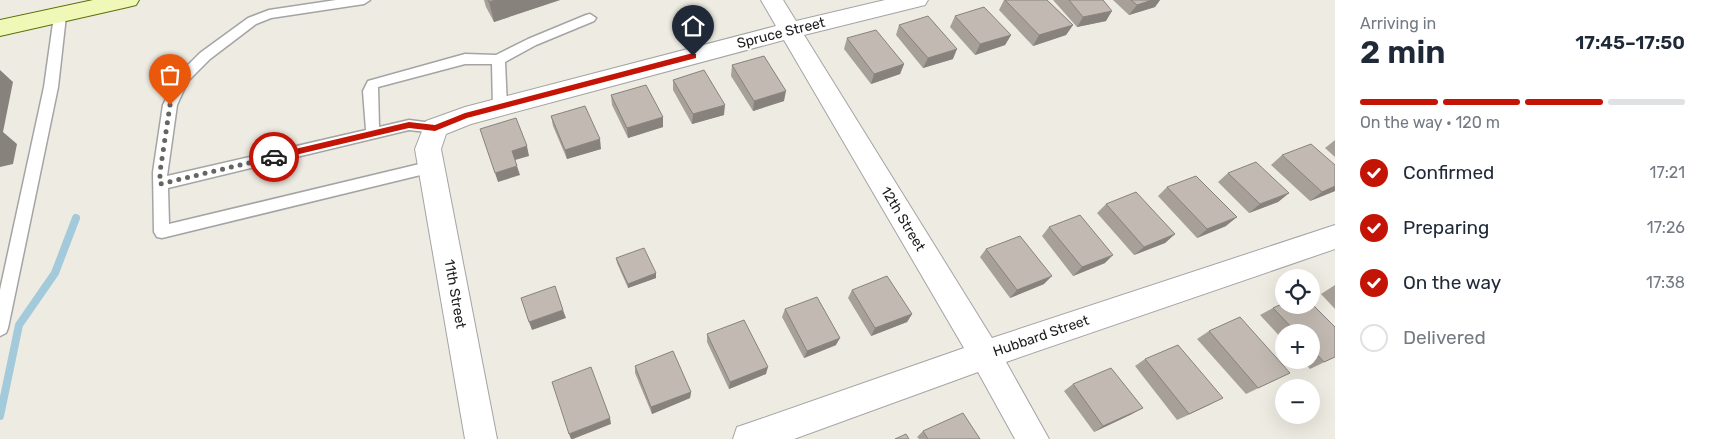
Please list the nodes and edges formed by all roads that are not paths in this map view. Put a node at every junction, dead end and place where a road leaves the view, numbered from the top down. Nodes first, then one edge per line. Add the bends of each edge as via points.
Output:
1 (128, 0) edge
2 (265, 0) edge
3 (364, 0) edge
4 (772, 0) edge
5 (918, 0) edge
6 (269, 14) junction
7 (60, 16) junction
8 (590, 18) dead end
9 (0, 28) edge
10 (790, 30) junction
11 (498, 60) junction
12 (500, 107) junction
13 (373, 133) junction
14 (432, 148) junction
15 (160, 184) junction
16 (1335, 237) edge
17 (0, 328) edge
18 (985, 355) junction
19 (481, 439) edge
20 (749, 439) edge
21 (1032, 439) edge

1 - 7 main road
2 - 6 lane
3 - 6 lane
4 - 10 street, 12th Street
5 - 10 street, Spruce Street
6 - 15 lane via 237,31 183,78 170,105
7 - 9 main road
7 - 17 lane via 51,87
8 - 11 lane
10 - 12 street, Spruce Street
10 - 18 street, 12th Street
11 - 12 lane
11 - 13 lane via 465,59 373,84 370,91
12 - 14 street, Spruce Street via 465,116
13 - 14 lane via 409,125
13 - 15 lane
14 - 15 lane via 162,232
14 - 19 street, 11th Street
16 - 18 street, Hubbard Street
18 - 20 street, Hubbard Street
18 - 21 street, 12th Street

